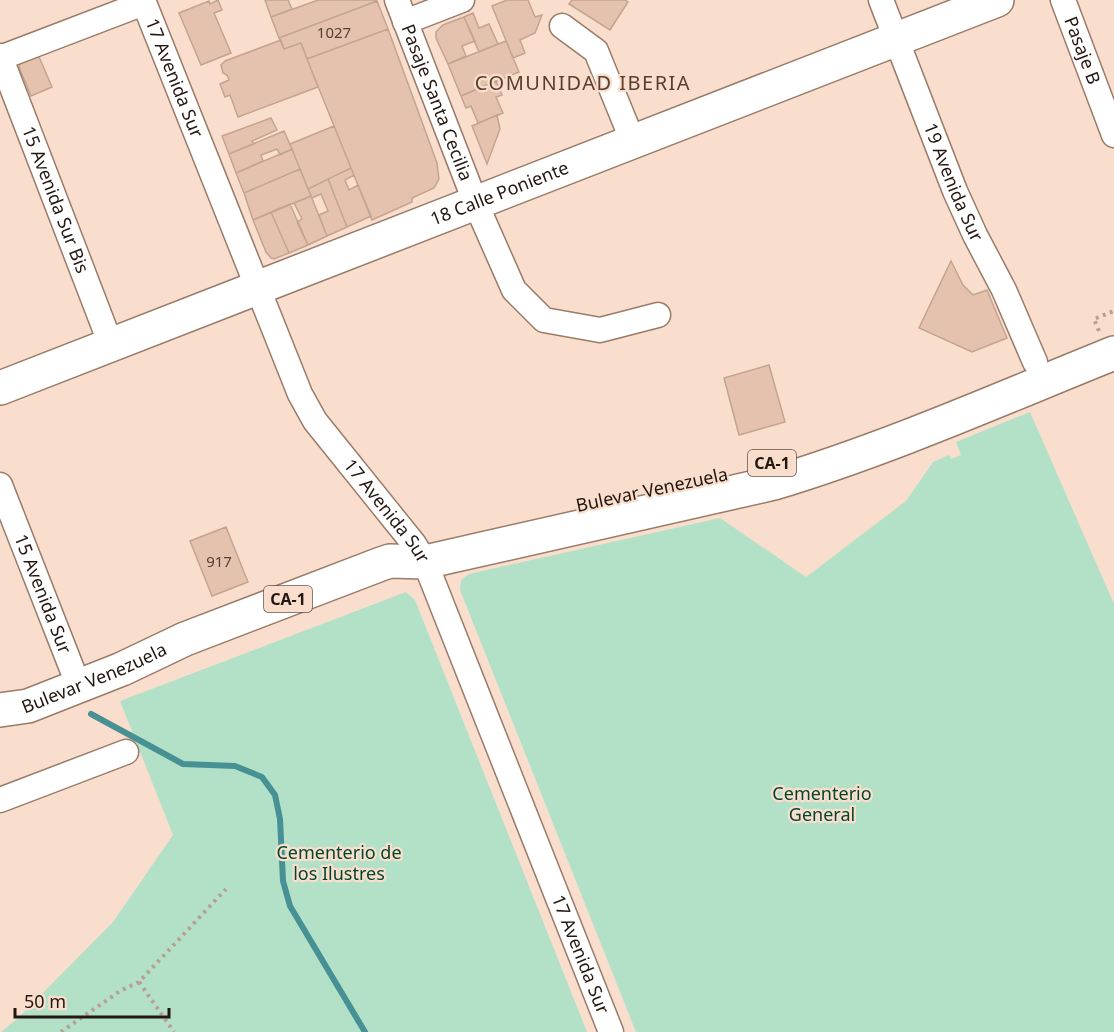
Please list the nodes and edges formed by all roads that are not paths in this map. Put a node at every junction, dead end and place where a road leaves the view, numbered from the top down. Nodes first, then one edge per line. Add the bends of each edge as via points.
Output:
1 (462, 0) edge
2 (881, 0) edge
3 (997, 0) edge
4 (1063, 0) edge
5 (144, 1) edge
6 (401, 11) edge
7 (562, 26) dead end
8 (896, 39) junction
9 (0, 57) edge
10 (1114, 135) edge
11 (633, 142) junction
12 (476, 204) junction
13 (258, 287) junction
14 (658, 315) dead end
15 (1111, 333) edge
16 (111, 345) junction
17 (1035, 362) junction
18 (0, 388) edge
19 (0, 485) edge
20 (410, 555) junction
21 (185, 639) junction
22 (72, 669) junction
23 (0, 703) edge
24 (0, 710) edge
25 (126, 752) dead end
26 (0, 800) edge
27 (610, 1032) edge

1 - 6 street
2 - 8 street, 19 Avenida Sur
3 - 8 main road, 18 Calle Poniente
4 - 10 street, Pasaje B
5 - 9 street
5 - 13 street, 17 Avenida Sur
6 - 12 street, Pasaje Santa Cecilia
7 - 11 street via 596,51
8 - 11 main road, 18 Calle Poniente
8 - 17 street, 19 Avenida Sur via 962,207
9 - 16 street, 15 Avenida Sur Bis
11 - 12 main road, 18 Calle Poniente
12 - 13 main road, 18 Calle Poniente
12 - 14 street, Pasaje Santa Cecilia via 514,290 544,320 600,330
13 - 16 main road, 18 Calle Poniente
13 - 20 street, 17 Avenida Sur via 307,409
15 - 17 main road, Bulevar Venezuela / CA-1
15 - 20 main road, Bulevar Venezuela / CA-1 via 903,438 799,475
16 - 18 main road, 18 Calle Poniente
17 - 20 main road, Bulevar Venezuela / CA-1 via 840,440 763,465 446,535
19 - 22 street, 15 Avenida Sur
20 - 21 main road, Bulevar Venezuela / CA-1
20 - 27 street, 17 Avenida Sur
21 - 22 main road, Bulevar Venezuela / CA-1 via 117,653
21 - 24 main road, Bulevar Venezuela / CA-1 via 28,706
22 - 23 main road, Bulevar Venezuela / CA-1 via 24,688
25 - 26 street

